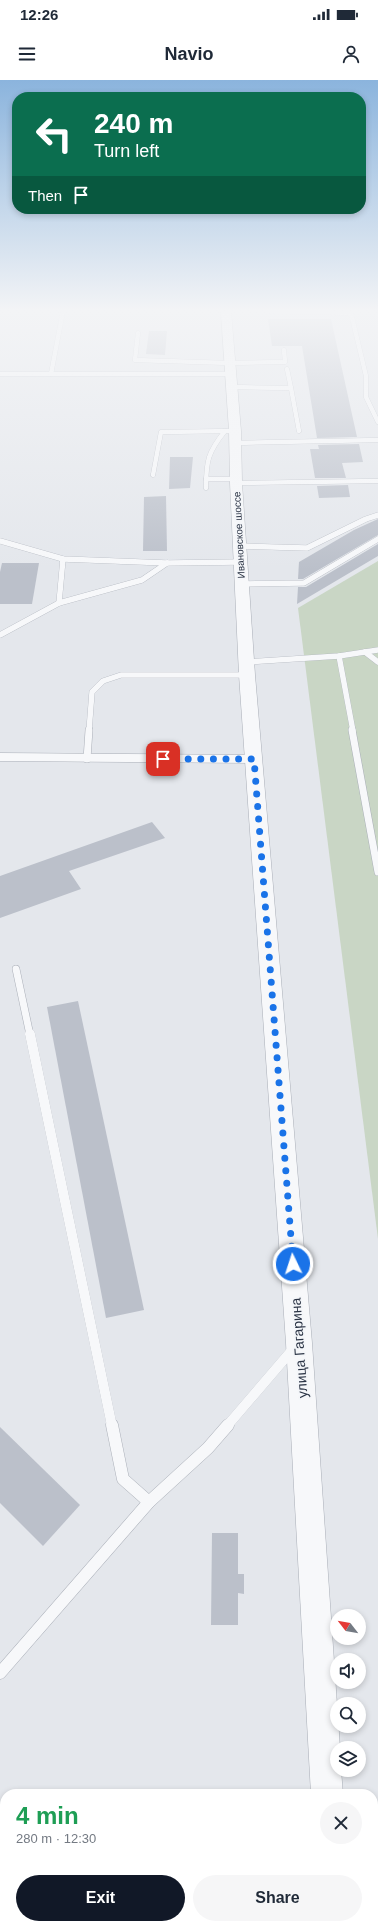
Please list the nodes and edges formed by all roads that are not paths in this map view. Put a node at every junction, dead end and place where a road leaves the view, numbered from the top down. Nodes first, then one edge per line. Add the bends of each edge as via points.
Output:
1 (231, 397) edge
2 (293, 397) edge
3 (366, 397) edge
4 (378, 422) edge
5 (299, 431) dead end
6 (231, 435) junction
7 (378, 440) edge
8 (153, 475) dead end
9 (206, 479) junction
10 (236, 481) junction
11 (378, 481) edge
12 (206, 488) dead end
13 (378, 515) edge
14 (378, 539) edge
15 (0, 541) edge
16 (240, 546) junction
17 (63, 559) junction
18 (241, 562) junction
19 (167, 563) junction
20 (242, 584) junction
21 (59, 603) junction
22 (0, 635) edge
23 (378, 650) edge
24 (365, 652) junction
25 (339, 656) junction
26 (247, 662) junction
27 (378, 662) edge
28 (247, 675) junction
29 (0, 757) edge
30 (87, 759) junction
31 (254, 759) junction
32 (377, 861) edge
33 (378, 872) edge
34 (16, 969) dead end
35 (299, 1343) junction
36 (149, 1502) junction
37 (0, 1673) edge
38 (327, 1789) edge

1 - 6 street, Ивановское шоссе
2 - 5 lane
3 - 4 lane
6 - 7 lane
6 - 8 lane via 161,432
6 - 9 lane via 210,449 206,458
6 - 10 street, Ивановское шоссе
9 - 10 lane
9 - 12 lane
10 - 11 lane
10 - 16 street, Ивановское шоссе
13 - 16 lane via 307,548
14 - 20 lane via 304,583
15 - 17 lane
16 - 18 street, Ивановское шоссе
17 - 19 lane
17 - 21 lane
18 - 19 lane
18 - 20 street, Ивановское шоссе
19 - 21 lane via 142,580
20 - 26 street, Ивановское шоссе
21 - 22 lane
23 - 24 lane
24 - 25 lane
24 - 27 lane
25 - 26 lane
25 - 32 lane
26 - 28 street, Ивановское шоссе
28 - 30 lane via 121,675 103,681 92,692
28 - 31 street, Ивановское шоссе
29 - 30 street
30 - 31 street
31 - 35 street, улица Гагарина
32 - 33 lane
34 - 36 lane via 122,1479
35 - 36 lane via 208,1448
35 - 38 street, улица Гагарина
36 - 37 lane

